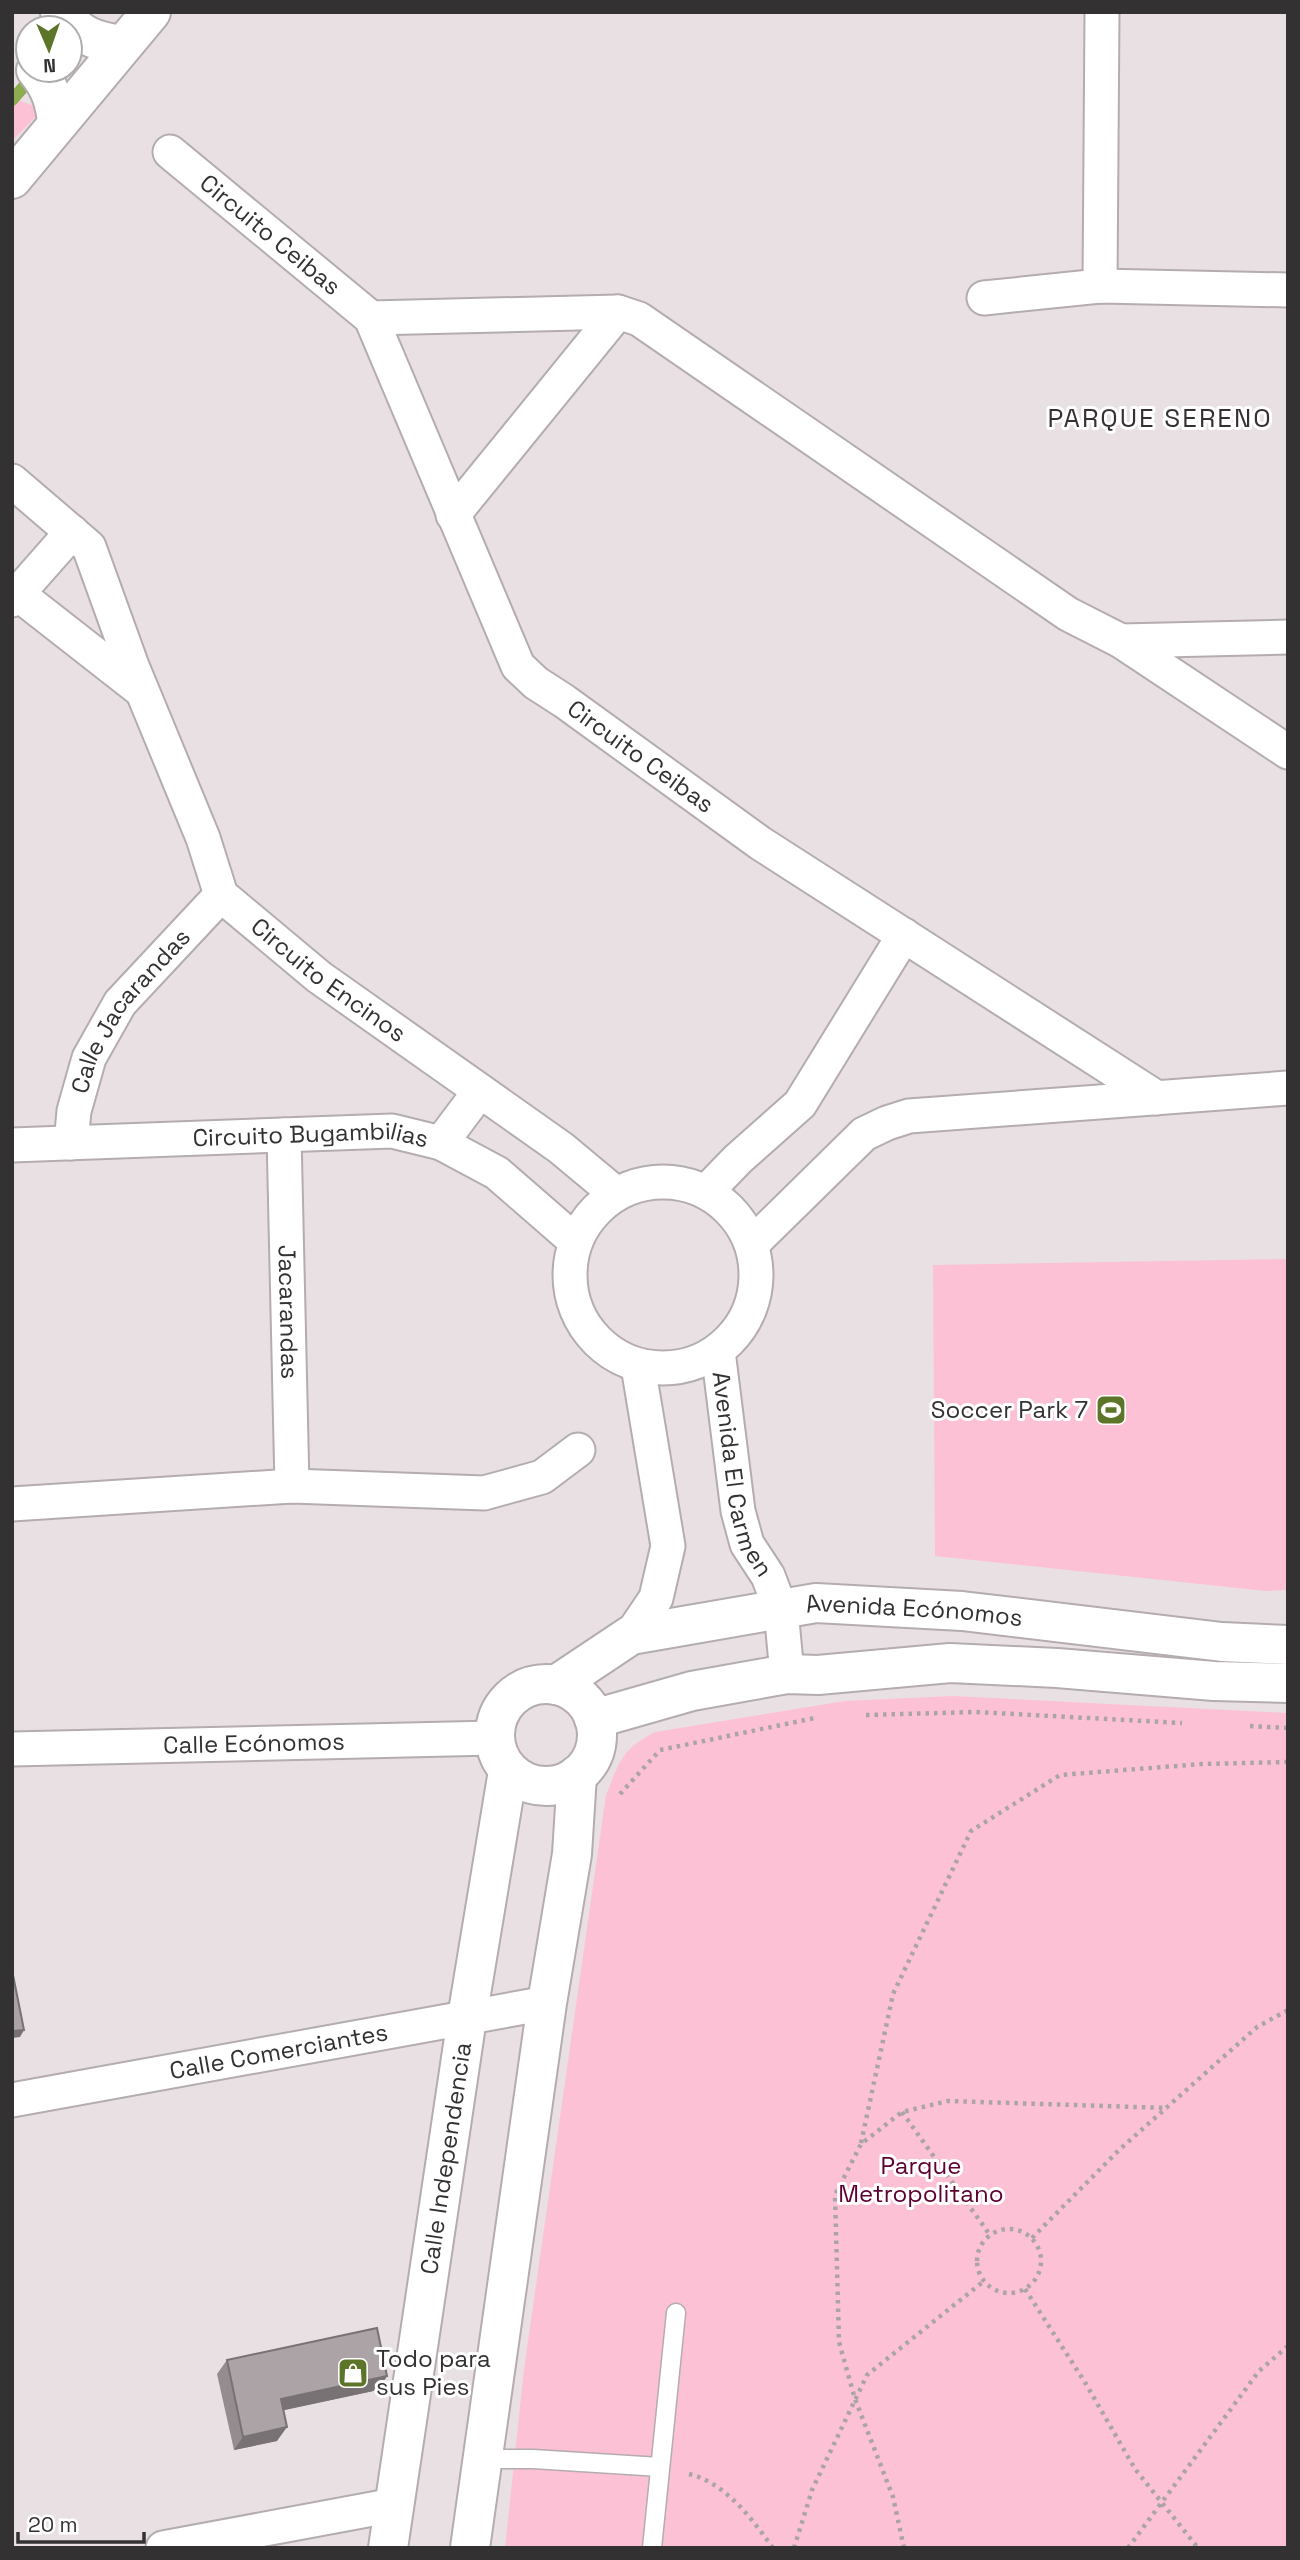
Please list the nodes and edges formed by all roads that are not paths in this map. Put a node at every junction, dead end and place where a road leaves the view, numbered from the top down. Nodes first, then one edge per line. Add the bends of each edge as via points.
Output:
1 (60, 12) edge
2 (151, 12) edge
3 (1102, 12) edge
4 (123, 45) junction
5 (47, 84) edge
6 (57, 123) junction
7 (170, 152) dead end
8 (12, 179) edge
9 (1100, 286) junction
10 (1288, 290) edge
11 (984, 298) dead end
12 (618, 312) junction
13 (371, 318) junction
14 (12, 481) edge
15 (453, 514) junction
16 (72, 532) junction
17 (15, 597) edge
18 (1288, 637) edge
19 (1121, 641) junction
20 (142, 691) junction
21 (1288, 752) edge
22 (221, 895) junction
23 (904, 935) junction
24 (1288, 1088) edge
25 (480, 1091) junction
26 (1157, 1098) junction
27 (284, 1135) junction
28 (71, 1143) junction
29 (441, 1143) junction
30 (12, 1145) edge
31 (706, 1192) junction
32 (615, 1193) junction
33 (574, 1240) junction
34 (752, 1244) junction
35 (718, 1351) junction
36 (638, 1366) junction
37 (578, 1450) dead end
38 (292, 1486) junction
39 (12, 1504) edge
40 (781, 1610) junction
41 (631, 1635) junction
42 (1288, 1644) edge
43 (787, 1674) junction
44 (1288, 1683) edge
45 (556, 1685) junction
46 (594, 1719) junction
47 (12, 1749) edge
48 (501, 1755) junction
49 (577, 1776) junction
50 (547, 2003) junction
51 (467, 2018) junction
52 (12, 2100) edge
53 (676, 2313) dead end
54 (483, 2459) junction
55 (660, 2467) junction
56 (394, 2505) junction
57 (163, 2548) edge
58 (388, 2548) edge
59 (470, 2548) edge
60 (652, 2548) edge

1 - 4 street via 74,28 96,41
2 - 4 street
3 - 9 street
4 - 6 street
5 - 6 street
6 - 8 street
7 - 13 street, Circuito Ceibas
9 - 10 street
9 - 11 street
12 - 13 street
12 - 15 street
12 - 19 street via 639,319 1068,614
13 - 15 street, Circuito Ceibas
14 - 16 street
15 - 23 street, Circuito Ceibas via 518,666 527,675 760,843
16 - 17 street
16 - 20 street via 89,547
17 - 20 street
18 - 19 street
19 - 21 street
20 - 22 street via 203,838
22 - 25 street, Circuito Encinos via 319,977
22 - 28 street, Calle Jacarandas via 120,1003 89,1058 74,1111
23 - 26 street, Circuito Ceibas
23 - 31 street via 800,1104
24 - 26 street
25 - 29 street
25 - 32 street, Circuito Encinos
26 - 34 street via 909,1116 887,1123 864,1134
27 - 28 street, Circuito Bugambilias
27 - 29 street, Circuito Bugambilias via 392,1131
27 - 38 street, Jacarandas
28 - 30 street, Circuito Bugambilias
29 - 33 street, Circuito Bugambilias via 497,1173
31 - 32 street via 676,1181 644,1183
31 - 34 street via 726,1205
32 - 33 street via 590,1214
33 - 36 street via 568,1279 578,1317 602,1348
34 - 35 street via 757,1284 745,1322
35 - 36 street via 693,1364 665,1369
35 - 40 street, Avenida El Carmen via 738,1511 747,1544 768,1576
36 - 41 street via 668,1546 656,1598
37 - 38 street via 542,1477 484,1493
38 - 39 street
40 - 41 street, Avenida Ecónomos
40 - 42 street, Avenida Ecónomos via 816,1603 962,1611 1222,1642
40 - 43 street, Avenida El Carmen
41 - 45 street, Avenida Ecónomos
43 - 44 street, Avenida Ecónomos via 950,1663
43 - 46 street, Avenida Ecónomos via 692,1691
45 - 46 street via 586,1704
45 - 48 street via 519,1691 505,1704 497,1720
46 - 49 street via 597,1740 591,1760
47 - 48 street, Calle Ecónomos
48 - 49 street, Calle Ecónomos via 524,1782 561,1784
48 - 51 street, Calle Independencia
49 - 50 street via 572,1854
50 - 51 street, Calle Comerciantes
50 - 54 street
51 - 52 street, Calle Comerciantes
51 - 56 street, Calle Independencia
53 - 55 lane
54 - 55 lane
54 - 59 street
55 - 60 lane
56 - 57 street
56 - 58 street, Calle Independencia

